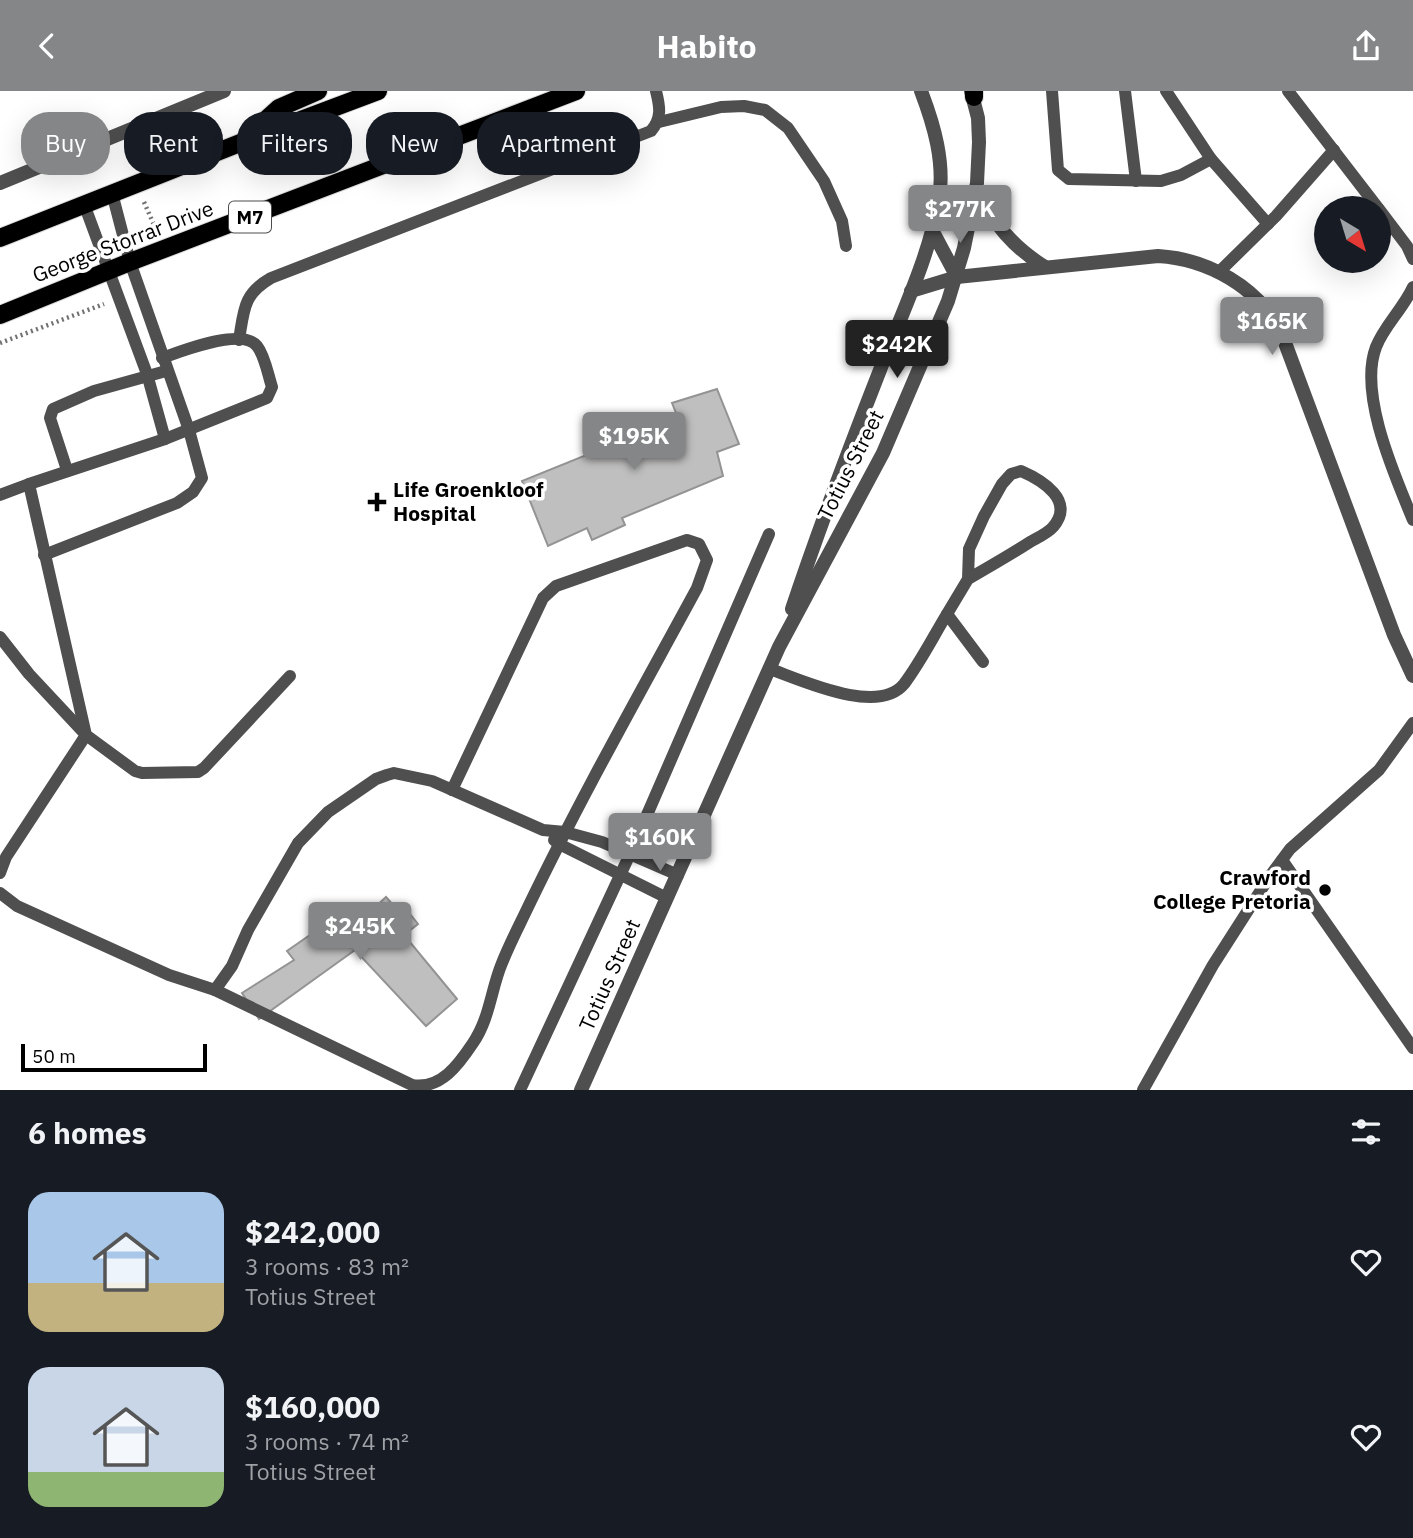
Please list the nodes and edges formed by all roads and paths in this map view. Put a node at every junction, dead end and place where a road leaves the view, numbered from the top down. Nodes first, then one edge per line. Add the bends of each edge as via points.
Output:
1 (224, 91) edge
2 (318, 91) edge
3 (378, 91) edge
4 (576, 91) edge
5 (656, 91) edge
6 (921, 91) edge
7 (1052, 91) edge
8 (1125, 91) edge
9 (1166, 91) edge
10 (1288, 91) edge
11 (973, 93) edge
12 (275, 112) edge
13 (322, 112) edge
14 (659, 122) junction
15 (237, 144) edge
16 (1334, 150) junction
17 (1211, 159) junction
18 (1136, 181) junction
19 (0, 183) edge
20 (137, 183) junction
21 (113, 193) junction
22 (976, 193) junction
23 (1369, 196) edge
24 (83, 204) junction
25 (1268, 224) junction
26 (1391, 225) edge
27 (932, 230) junction
28 (0, 238) edge
29 (846, 246) dead end
30 (163, 250) junction
31 (1413, 259) edge
32 (130, 262) junction
33 (1045, 267) junction
34 (109, 271) junction
35 (1219, 272) junction
36 (957, 277) junction
37 (1413, 288) edge
38 (911, 291) junction
39 (120, 298) junction
40 (0, 314) edge
41 (239, 340) junction
42 (0, 343) edge
43 (164, 364) junction
44 (147, 375) junction
45 (189, 430) junction
46 (165, 439) junction
47 (67, 470) junction
48 (29, 484) junction
49 (0, 495) edge
50 (1413, 520) edge
51 (769, 534) dead end
52 (44, 555) junction
53 (968, 579) junction
54 (947, 614) junction
55 (0, 637) edge
56 (779, 647) junction
57 (983, 662) dead end
58 (770, 669) junction
59 (290, 676) dead end
60 (1413, 676) edge
61 (1413, 723) edge
62 (86, 735) junction
63 (452, 790) junction
64 (562, 838) junction
65 (630, 854) junction
66 (1282, 860) junction
67 (0, 873) edge
68 (619, 875) junction
69 (678, 875) junction
70 (0, 893) edge
71 (667, 898) junction
72 (215, 990) junction
73 (1413, 1048) edge
74 (520, 1090) edge
75 (581, 1090) edge
76 (1143, 1090) edge

1 - 19 street
2 - 12 main road
3 - 13 main road
4 - 30 main road, George Storrar Drive / M7
5 - 14 lane
6 - 27 street, Totius Street via 939,151 939,198
7 - 18 lane via 1062,175
8 - 18 lane
9 - 17 lane
10 - 16 lane
11 - 22 street, Totius Street via 979,142
14 - 29 lane via 721,107 765,110 788,128 824,181 842,221
14 - 41 lane via 651,131 271,278 250,293
15 - 20 main road
16 - 23 lane
16 - 25 lane
17 - 18 lane via 1171,179
17 - 25 lane
20 - 21 main road
20 - 30 path
21 - 24 main road
21 - 32 lane
22 - 33 street via 1014,245
22 - 36 street, Totius Street
24 - 28 main road
24 - 34 lane
25 - 35 lane
26 - 31 lane
27 - 36 street
27 - 38 street, Totius Street
30 - 32 main road, George Storrar Drive / M7
32 - 34 main road, George Storrar Drive / M7
32 - 43 lane
33 - 35 street via 1158,256 1191,261
33 - 36 street
34 - 39 lane
34 - 40 main road, George Storrar Drive / M7
35 - 60 street via 1259,302 1281,332
36 - 38 street
36 - 56 street, Totius Street via 883,453
37 - 50 lane via 1379,339 1370,371 1384,444
38 - 56 street, Totius Street via 827,504
39 - 42 path
39 - 44 lane
41 - 43 lane via 223,338
41 - 45 lane via 252,341 259,348 272,387 270,395
43 - 44 lane
43 - 45 lane
44 - 46 lane
44 - 47 lane via 53,409 50,418
45 - 46 lane
45 - 52 lane via 202,478 187,497
46 - 47 lane
47 - 48 lane
48 - 49 lane
48 - 52 lane
51 - 65 lane
52 - 62 lane
53 - 53 lane via 969,549 1002,484 1021,471 1041,479 1059,498 1054,526
53 - 54 lane
54 - 57 lane
54 - 58 lane via 902,686 887,696 852,696
55 - 62 lane
56 - 58 street, Totius Street
58 - 69 street, Totius Street
59 - 62 lane via 198,772 142,773
61 - 66 lane via 1379,769
62 - 67 lane
63 - 64 lane
63 - 64 lane via 549,591 694,541 707,560 701,580
63 - 72 lane via 394,773 376,779 328,812 298,843
64 - 65 lane via 602,842
64 - 68 lane
64 - 72 lane via 501,964 489,1009 474,1041 436,1083 412,1085
65 - 68 lane
65 - 69 lane
66 - 73 lane
66 - 76 lane via 1213,965
68 - 71 lane
68 - 74 lane
69 - 71 street, Totius Street
70 - 72 lane via 17,907 169,975
71 - 75 street, Totius Street

